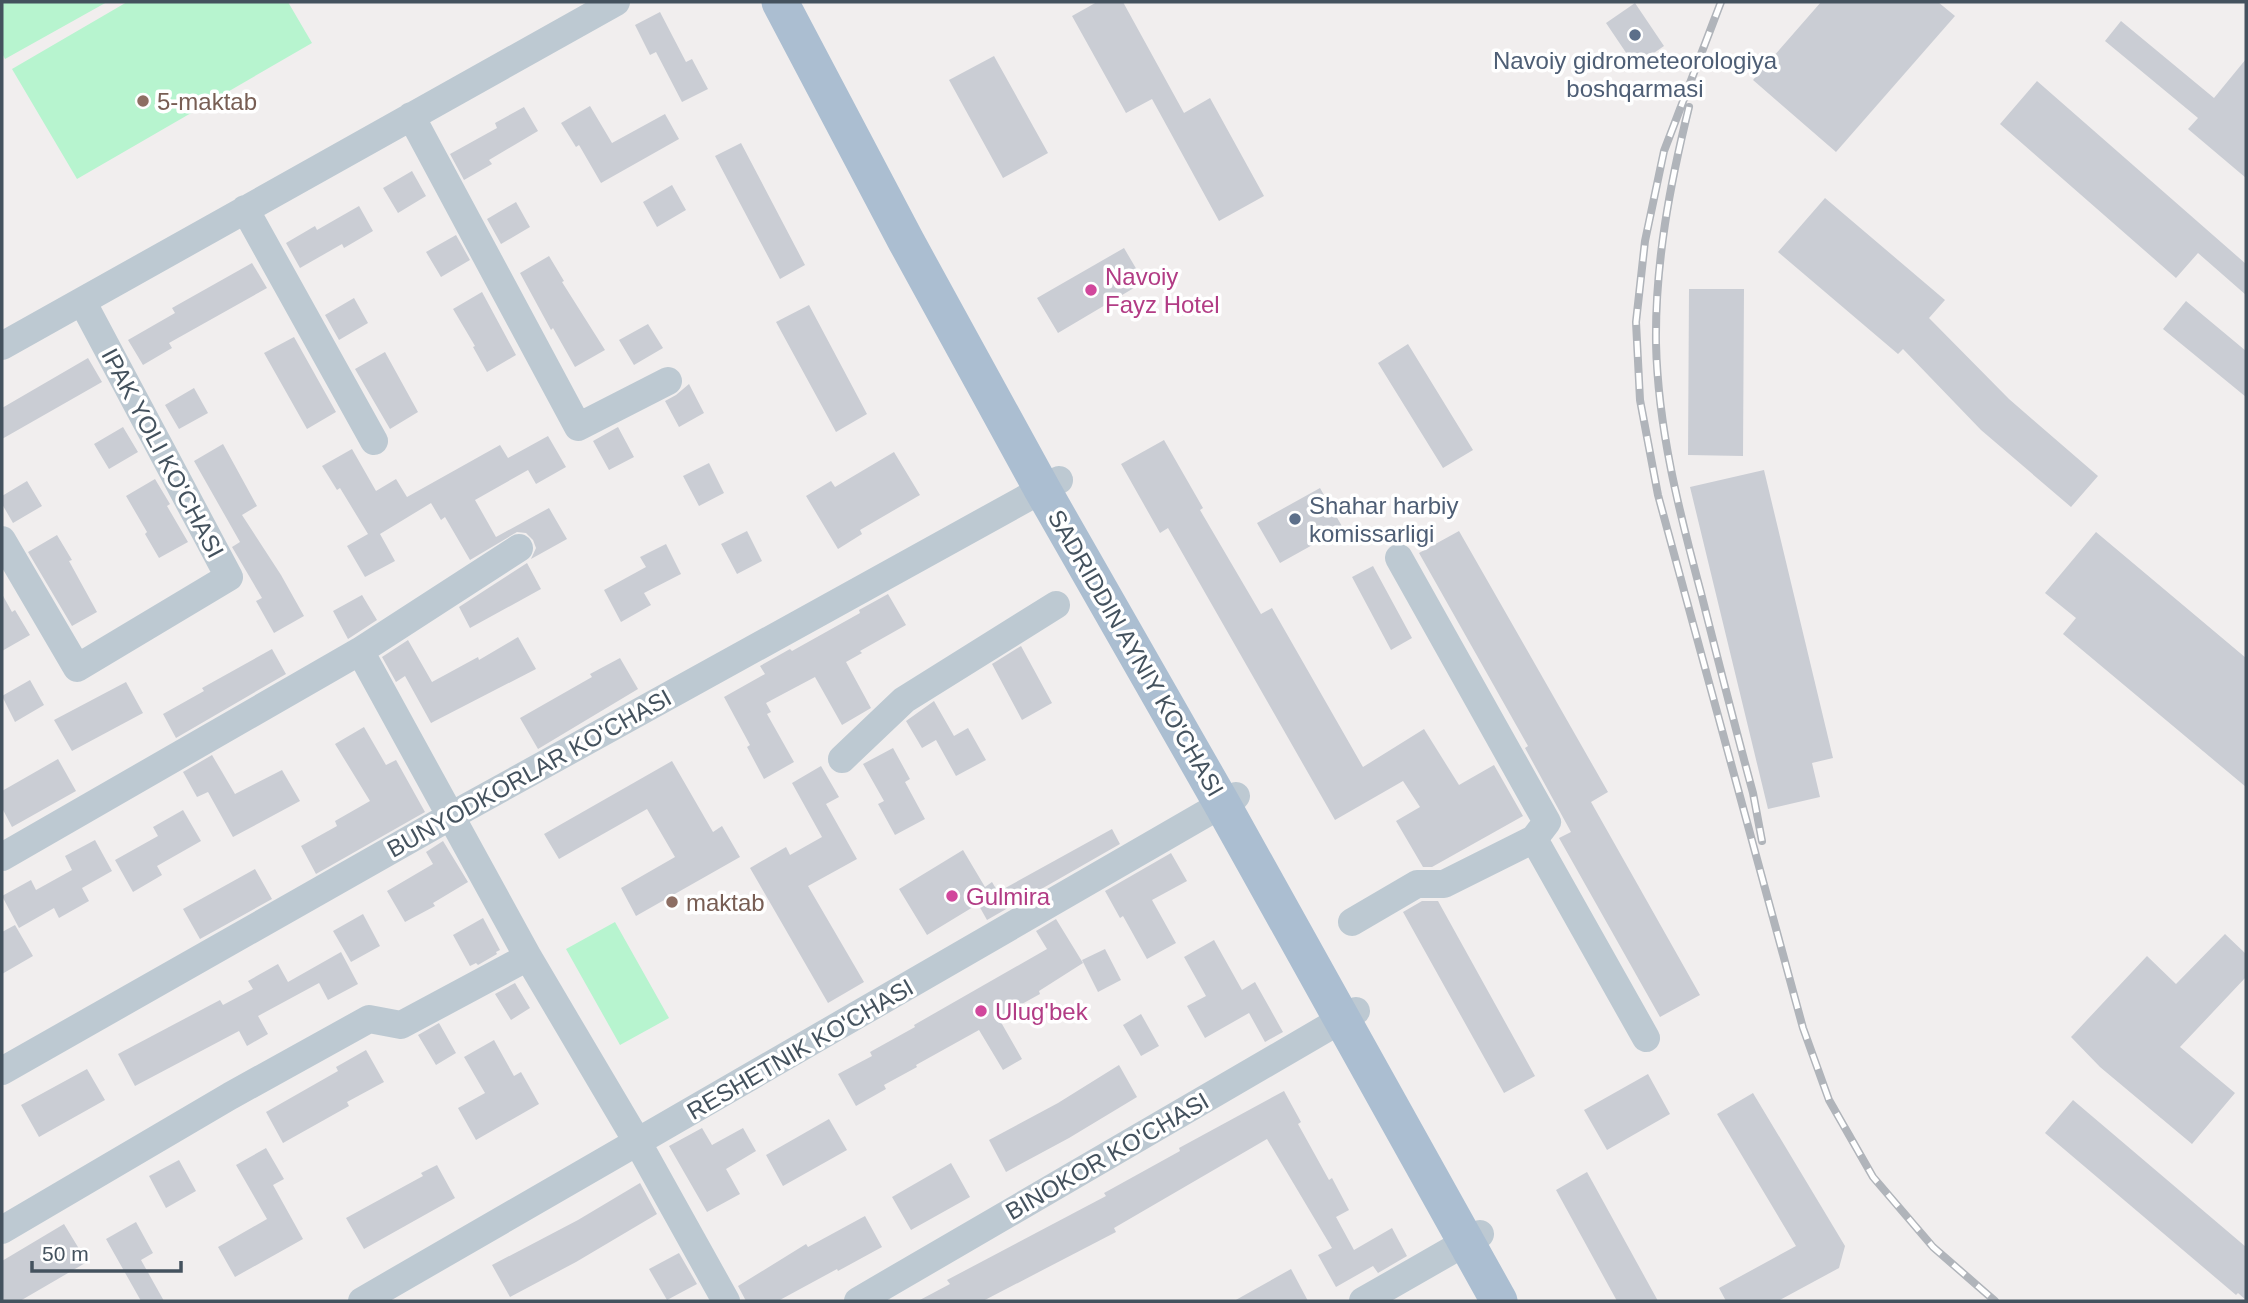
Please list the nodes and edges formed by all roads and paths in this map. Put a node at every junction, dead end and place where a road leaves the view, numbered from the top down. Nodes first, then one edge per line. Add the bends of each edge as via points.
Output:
1 (616, 2) edge
2 (780, 2) edge
3 (801, 2) edge
4 (411, 116) junction
5 (245, 209) junction
6 (82, 301) junction
7 (2, 346) edge
8 (668, 381) dead end
9 (374, 441) dead end
10 (1050, 484) junction
11 (2, 540) edge
12 (519, 548) dead end
13 (1399, 558) dead end
14 (1056, 605) dead end
15 (360, 651) junction
16 (842, 759) dead end
17 (1229, 800) junction
18 (451, 816) junction
19 (1534, 839) junction
20 (2, 857) edge
21 (1352, 922) dead end
22 (528, 957) junction
23 (1349, 1016) junction
24 (1646, 1038) dead end
25 (2, 1071) edge
26 (638, 1143) junction
27 (2, 1230) edge
28 (1473, 1238) junction
29 (362, 1301) edge
30 (726, 1301) edge
31 (858, 1301) edge
32 (1363, 1301) edge
33 (1499, 1301) edge
34 (1517, 1301) edge

1 - 4 street
2 - 10 main road, SADRIDDIN AYNIY KO'CHASI via 906,241
3 - 10 main road, SADRIDDIN AYNIY KO'CHASI
4 - 5 street
4 - 8 street via 578,427
5 - 6 street
5 - 9 street
6 - 7 street
6 - 11 street, IPAK YOLI KO'CHASI via 229,577 77,668
10 - 17 main road, SADRIDDIN AYNIY KO'CHASI
10 - 18 street, BUNYODKORLAR KO'CHASI
12 - 15 street
13 - 19 street via 1547,822
14 - 16 street via 904,700
15 - 18 street
15 - 20 street
17 - 23 main road, SADRIDDIN AYNIY KO'CHASI
17 - 26 street, RESHETNIK KO'CHASI
18 - 22 street
18 - 25 street, BUNYODKORLAR KO'CHASI
19 - 21 street via 1444,884 1418,884
19 - 24 street
22 - 26 street
22 - 27 street via 401,1025 369,1019
23 - 28 main road, SADRIDDIN AYNIY KO'CHASI
23 - 31 street, BINOKOR KO'CHASI
26 - 29 street, RESHETNIK KO'CHASI
26 - 30 street
28 - 32 street
28 - 33 main road, SADRIDDIN AYNIY KO'CHASI
28 - 34 main road, SADRIDDIN AYNIY KO'CHASI

